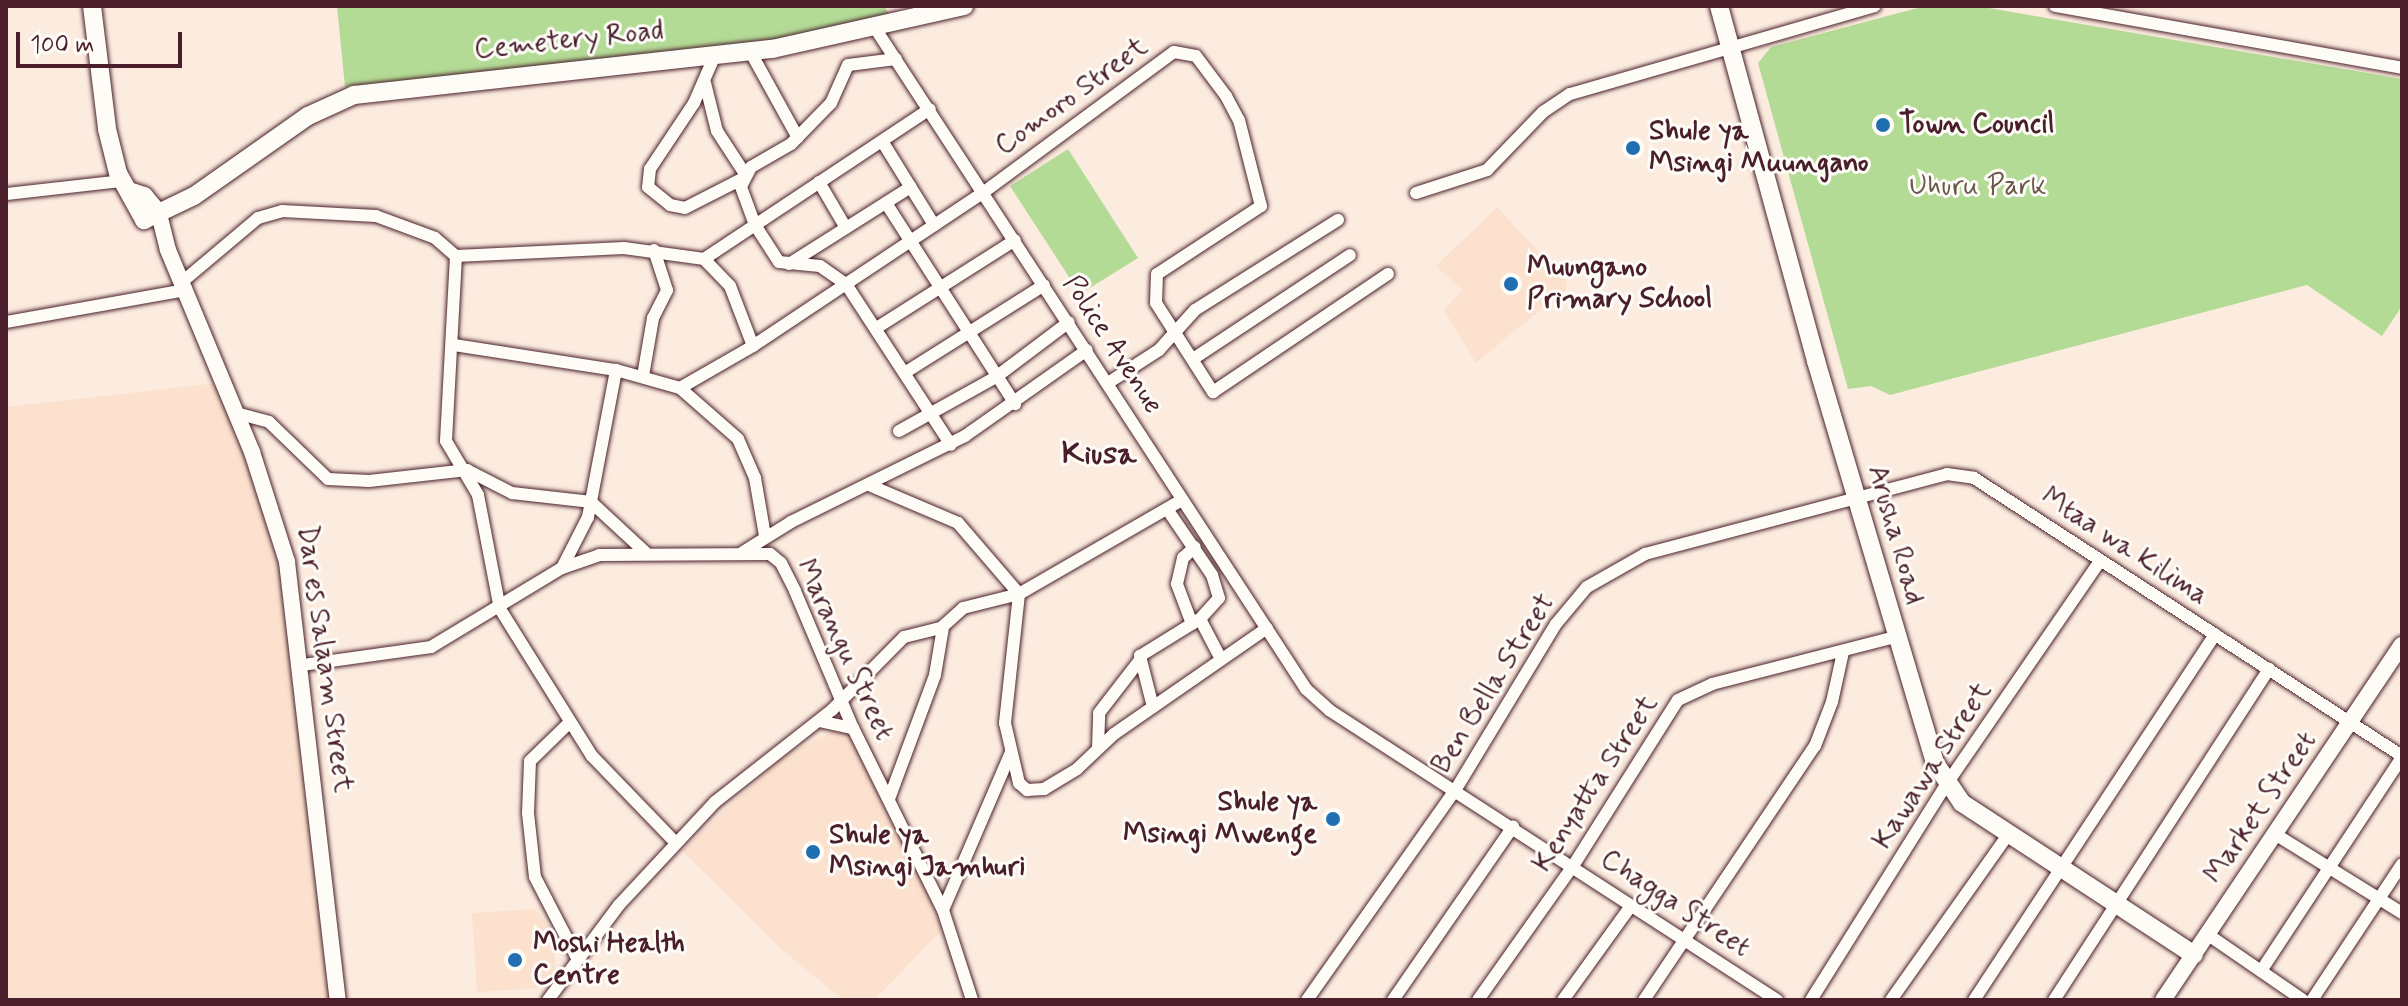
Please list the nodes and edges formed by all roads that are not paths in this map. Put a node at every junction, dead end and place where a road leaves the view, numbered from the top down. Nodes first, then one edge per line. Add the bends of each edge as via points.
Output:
1 (92, 6) edge
2 (964, 6) edge
3 (1719, 6) edge
4 (1875, 6) edge
5 (2055, 6) edge
6 (875, 28) junction
7 (1731, 48) junction
8 (750, 51) junction
9 (715, 55) junction
10 (896, 59) junction
11 (2402, 68) edge
12 (705, 81) junction
13 (930, 109) junction
14 (798, 138) junction
15 (882, 141) junction
16 (744, 176) junction
17 (819, 182) junction
18 (125, 186) junction
19 (911, 187) junction
20 (984, 192) junction
21 (1416, 193) dead end
22 (6, 194) edge
23 (886, 203) junction
24 (148, 212) junction
25 (1338, 220) dead end
26 (755, 225) junction
27 (934, 225) junction
28 (846, 228) junction
29 (1015, 240) junction
30 (911, 241) junction
31 (654, 250) junction
32 (1350, 255) dead end
33 (456, 256) junction
34 (704, 259) junction
35 (786, 265) junction
36 (1388, 274) dead end
37 (846, 284) junction
38 (1044, 285) junction
39 (183, 286) junction
40 (939, 290) junction
41 (6, 322) edge
42 (1069, 322) junction
43 (878, 327) junction
44 (1176, 331) junction
45 (968, 334) junction
46 (454, 345) junction
47 (753, 346) junction
48 (1087, 350) junction
49 (1193, 359) junction
50 (616, 370) junction
51 (906, 372) junction
52 (643, 376) junction
53 (996, 377) junction
54 (1108, 383) junction
55 (680, 388) junction
56 (1015, 404) junction
57 (236, 413) junction
58 (932, 414) junction
59 (899, 431) dead end
60 (951, 445) junction
61 (467, 470) junction
62 (869, 485) junction
63 (1854, 496) junction
64 (1182, 500) junction
65 (591, 502) junction
66 (1167, 509) junction
67 (765, 536) junction
68 (1195, 547) junction
69 (743, 552) junction
70 (646, 553) junction
71 (2100, 561) junction
72 (562, 568) junction
73 (1019, 594) junction
74 (500, 609) junction
75 (1196, 622) junction
76 (943, 627) junction
77 (1267, 628) junction
78 (2215, 634) junction
79 (1895, 637) junction
80 (2402, 645) edge
81 (1843, 652) junction
82 (1221, 659) junction
83 (1140, 660) junction
84 (302, 665) junction
85 (2269, 669) junction
86 (1306, 689) joint
87 (841, 701) junction
88 (1153, 707) junction
89 (819, 721) junction
90 (2351, 721) junction
91 (570, 722) junction
92 (853, 728) junction
93 (1098, 748) junction
94 (1011, 752) junction
95 (2402, 757) edge
96 (1946, 785) junction
97 (1456, 789) junction
98 (889, 799) junction
99 (1513, 827) junction
100 (2275, 834) junction
101 (2008, 835) junction
102 (675, 842) junction
103 (2402, 864) edge
104 (1573, 866) junction
105 (2328, 866) junction
106 (2062, 871) junction
107 (2380, 900) junction
108 (1630, 907) junction
109 (2117, 907) junction
110 (943, 910) junction
111 (2402, 913) edge
112 (2207, 934) junction
113 (1685, 940) junction
114 (2194, 955) junction
115 (576, 956) junction
116 (2261, 971) junction
117 (968, 998) edge
118 (338, 1000) edge
119 (548, 1000) edge
120 (1307, 1000) edge
121 (1393, 1000) edge
122 (1478, 1000) edge
123 (1563, 1000) edge
124 (1644, 1000) edge
125 (1777, 1000) edge
126 (1811, 1000) edge
127 (1891, 1000) edge
128 (1974, 1000) edge
129 (2054, 1000) edge
130 (2163, 1000) edge
131 (2303, 1000) edge
132 (2312, 1000) edge

1 - 18 main road via 107,129
2 - 6 main road, Cemetery Road
3 - 7 main road, Arusha Road
4 - 7 street
5 - 11 street
6 - 8 main road, Cemetery Road
6 - 10 street, Police Avenue
7 - 21 street via 1570,94 1543,112 1487,170
7 - 63 main road, Arusha Road
8 - 9 main road, Cemetery Road
8 - 14 street
9 - 12 street
9 - 24 main road, Cemetery Road via 354,95 308,116 202,187
10 - 13 street, Police Avenue
10 - 14 street via 848,65 831,103
12 - 16 street via 717,131
12 - 16 street via 677,134 650,169 648,187 670,205 685,208
13 - 15 street
13 - 20 street, Police Avenue
14 - 16 street
15 - 17 street
15 - 19 street
16 - 26 street
17 - 26 street
17 - 28 street
18 - 22 street
18 - 24 main road
19 - 23 street
19 - 27 street
20 - 27 street, Comoro Street
20 - 29 street, Police Avenue
20 - 44 street, Comoro Street via 1162,58 1174,52 1196,56 1211,70 1239,120 1261,206 1157,274 1156,303
23 - 28 street
23 - 30 street
24 - 39 street, Dar es Salaam Street
25 - 44 street via 1195,310
26 - 34 street
26 - 35 street
27 - 30 street, Comoro Street
28 - 35 street
29 - 38 street, Police Avenue
29 - 40 street
30 - 37 street, Comoro Street
30 - 40 street
31 - 33 street
31 - 34 street
31 - 52 street via 667,290 651,325
32 - 49 street
33 - 39 street via 435,238 376,216 282,211 258,218
33 - 46 street
34 - 47 street via 730,286
35 - 37 street via 813,264
36 - 49 street via 1213,392
37 - 43 street
37 - 47 street, Comoro Street
38 - 42 street, Police Avenue
38 - 45 street
39 - 41 street
39 - 57 street, Dar es Salaam Street
40 - 43 street
40 - 45 street
42 - 48 street, Police Avenue
42 - 53 street
43 - 51 street
44 - 49 street
44 - 54 street via 1159,350
45 - 51 street
45 - 53 street
46 - 50 street
46 - 61 street via 446,441
47 - 55 street, Comoro Street
48 - 54 street, Police Avenue
48 - 56 street
50 - 52 street
50 - 65 street
51 - 58 street
52 - 55 street
53 - 56 street
53 - 58 street
54 - 64 street, Police Avenue
55 - 67 street via 738,439 755,478
56 - 60 street
57 - 61 street via 269,422 295,451 337,482
57 - 84 street, Dar es Salaam Street via 277,524
58 - 59 street
58 - 60 street
60 - 62 street
61 - 65 street via 512,493
61 - 74 street via 478,495
62 - 67 street
62 - 73 street via 958,523
63 - 71 street, Mtaa wa Kilima via 1959,474 1974,478
63 - 79 main road, Arusha Road
63 - 97 street, Ben Bella Street via 1645,554 1587,587 1556,624
64 - 66 street
64 - 77 street, Police Avenue
65 - 70 street
65 - 72 street via 583,531
66 - 68 street
66 - 73 street
67 - 69 street
68 - 75 street via 1183,558 1177,584
68 - 75 street via 1219,590 1216,604
69 - 70 street, Marangu Street
69 - 87 street, Marangu Street via 770,554 781,563
70 - 72 street, Marangu Street via 599,555
71 - 78 street, Mtaa wa Kilima
71 - 96 street, Kawawa Street
72 - 74 street, Marangu Street
73 - 76 street via 963,608
73 - 94 street via 1015,668 1005,695
74 - 84 street, Marangu Street via 431,647
74 - 91 street
75 - 82 street
75 - 83 street via 1149,648
76 - 87 street via 904,637
76 - 98 street via 935,675
77 - 82 street
77 - 86 street, Police Avenue
78 - 85 street, Mtaa wa Kilima
78 - 106 street
79 - 81 street, Kenyatta Street
79 - 96 main road, Arusha Road
80 - 90 street, Market Street
81 - 104 street, Kenyatta Street via 1712,684 1678,700
81 - 113 street via 1815,746
82 - 88 street
83 - 88 street
83 - 93 street via 1099,713
84 - 118 street, Dar es Salaam Street
85 - 90 street, Mtaa wa Kilima
85 - 109 street
86 - 97 street, Chagga Street via 1329,710
87 - 89 street
87 - 92 street, Marangu Street
88 - 93 street
89 - 92 street
89 - 102 street via 735,785
90 - 95 street, Mtaa wa Kilima
90 - 100 street, Market Street
91 - 102 street via 609,777
91 - 115 street via 530,761 528,813 535,877
92 - 98 street, Marangu Street
93 - 94 street via 1077,769 1035,791 1019,783
94 - 110 street
95 - 105 street
96 - 101 main road, Arusha Road
96 - 126 street, Kawawa Street
97 - 99 street, Chagga Street
97 - 120 street, Ben Bella Street
98 - 110 street, Marangu Street
99 - 104 street, Chagga Street
99 - 121 street
100 - 105 street
100 - 112 street, Market Street
101 - 106 main road, Arusha Road
101 - 127 street
102 - 115 street
103 - 107 street
104 - 108 street, Chagga Street
104 - 122 street, Kenyatta Street
105 - 107 street
105 - 116 street
106 - 109 main road, Arusha Road
106 - 128 street
107 - 111 street
107 - 132 street
108 - 113 street, Chagga Street
108 - 123 street
109 - 114 main road, Arusha Road
109 - 129 street
110 - 117 street, Marangu Street
112 - 114 street, Market Street
112 - 116 street
113 - 124 street
113 - 125 street, Chagga Street
114 - 130 street, Market Street
115 - 119 street
116 - 131 street

